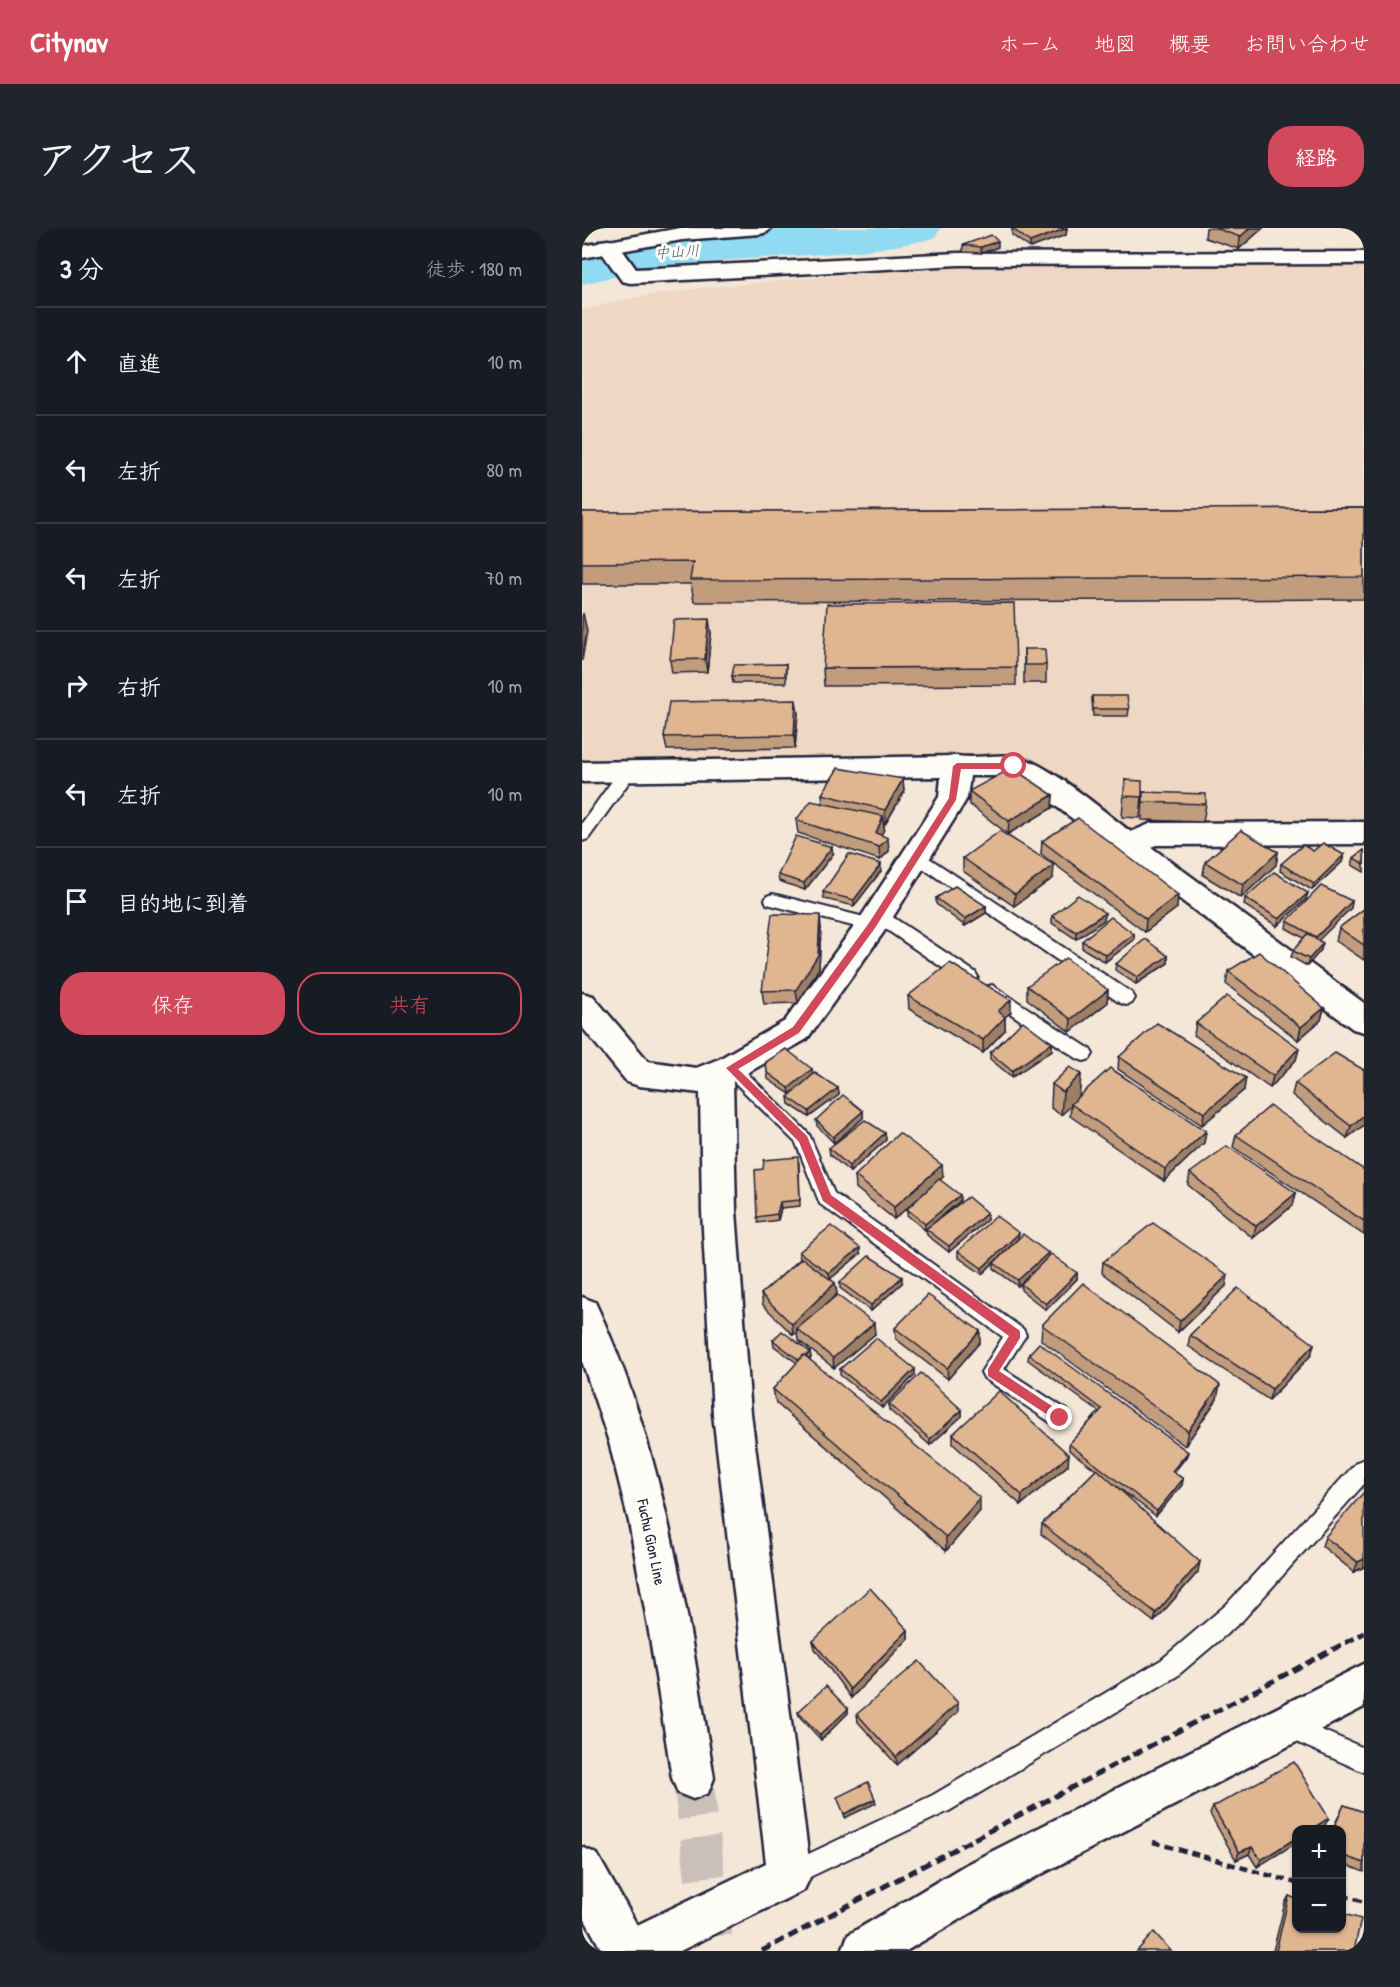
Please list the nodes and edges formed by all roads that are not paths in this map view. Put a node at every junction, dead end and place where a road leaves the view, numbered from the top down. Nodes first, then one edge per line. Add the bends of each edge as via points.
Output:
1 (760, 228) edge
2 (608, 246) junction
3 (582, 252) edge
4 (1364, 258) edge
5 (957, 766) junction
6 (628, 771) junction
7 (582, 772) edge
8 (1364, 833) edge
9 (582, 835) edge
10 (1129, 845) junction
11 (917, 856) junction
12 (773, 900) dead end
13 (875, 921) junction
14 (1126, 998) dead end
15 (582, 1005) edge
16 (1364, 1020) edge
17 (1084, 1054) dead end
18 (723, 1071) junction
19 (582, 1313) edge
20 (1060, 1418) dead end
21 (1364, 1469) edge
22 (1364, 1685) edge
23 (1284, 1725) junction
24 (1364, 1760) edge
25 (693, 1779) tunnel mouth
26 (582, 1869) edge
27 (789, 1875) junction
28 (626, 1951) edge
29 (632, 1951) edge
30 (864, 1951) edge

1 - 2 street via 682,234
2 - 3 street
2 - 4 street via 630,276 957,259
5 - 6 street
5 - 10 street via 1014,766 1039,779
5 - 11 street via 953,798
6 - 7 street
6 - 9 lane
8 - 10 street via 1152,834
10 - 16 street
11 - 13 street
11 - 14 lane
12 - 13 lane
13 - 17 lane
13 - 18 street via 796,1030
15 - 18 street via 639,1073 698,1081
18 - 20 lane via 803,1139 827,1198 1016,1335 992,1372
18 - 27 street via 719,1210 732,1414
19 - 25 street, Fuchu Gion Line via 610,1384 640,1485 669,1623
21 - 27 lane via 1234,1613 1169,1668 941,1803
22 - 23 street
23 - 24 lane
23 - 30 street via 983,1880
26 - 28 street
27 - 29 street

